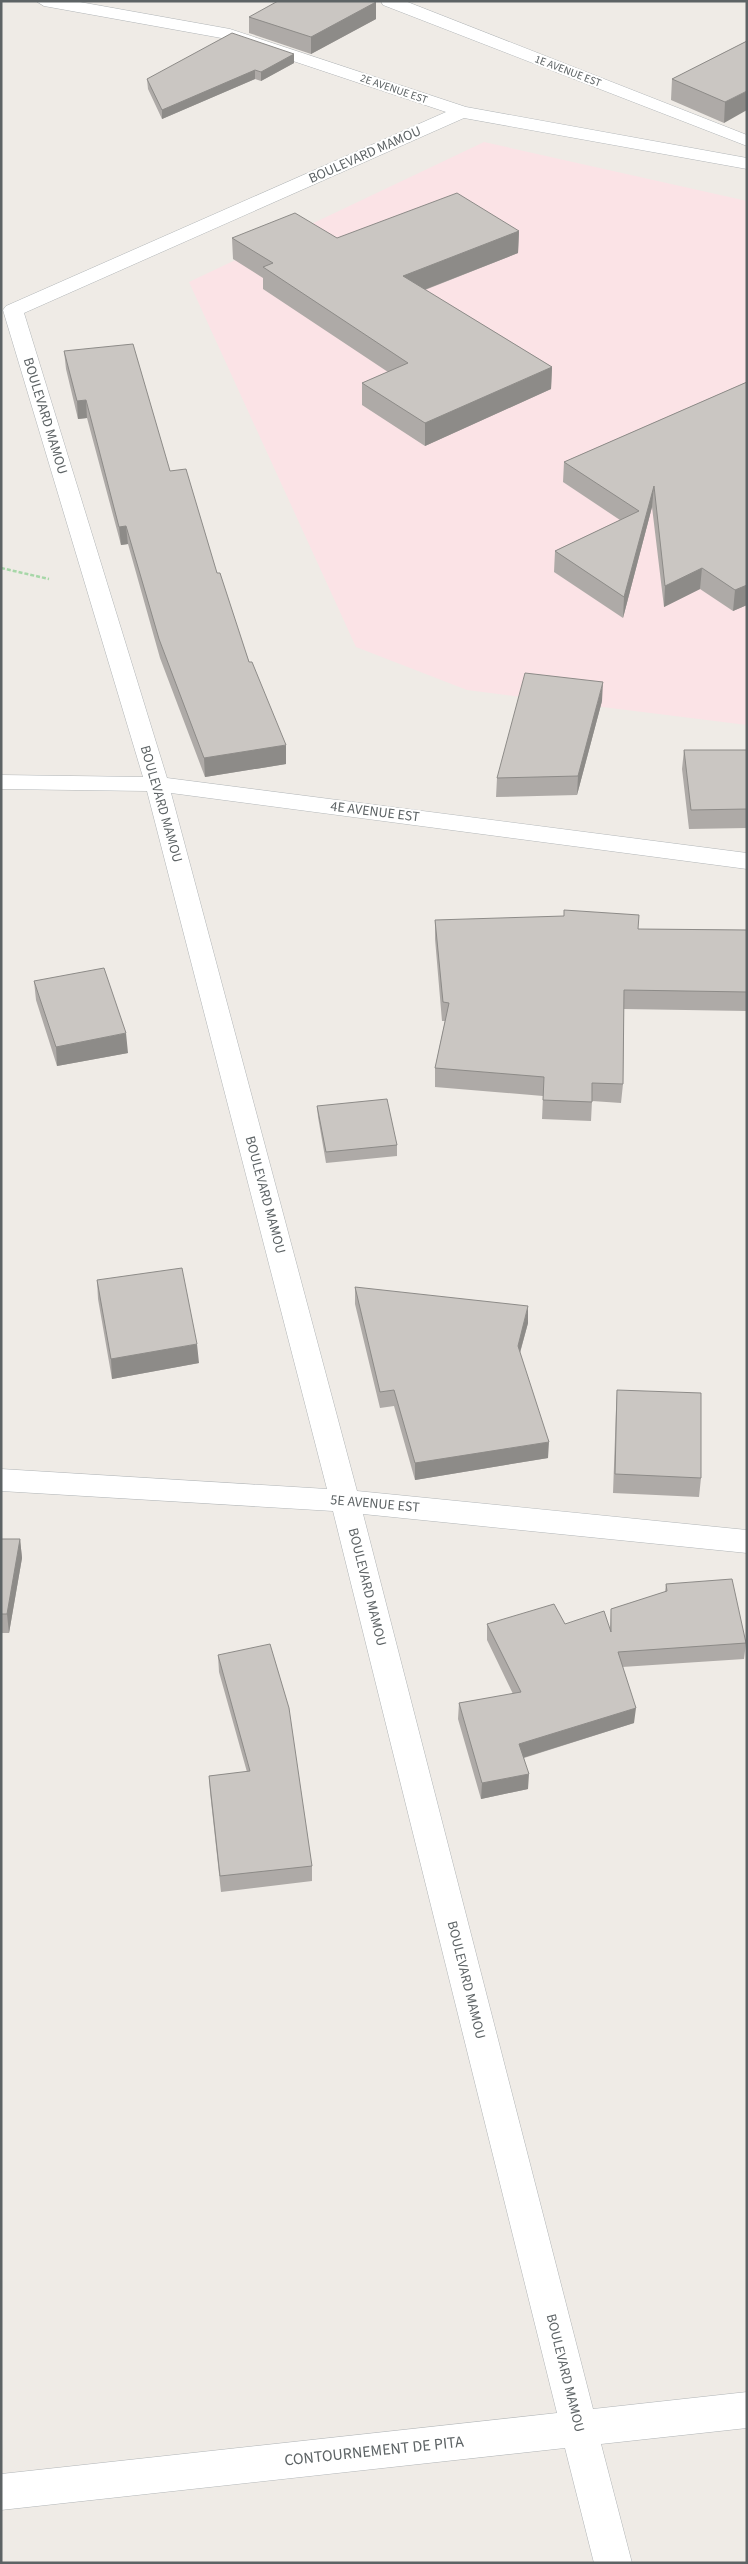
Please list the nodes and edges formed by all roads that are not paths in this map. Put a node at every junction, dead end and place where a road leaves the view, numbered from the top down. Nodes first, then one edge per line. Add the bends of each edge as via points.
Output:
1 (44, 1) edge
2 (389, 1) edge
3 (462, 112) junction
4 (747, 141) edge
5 (747, 164) edge
6 (7, 310) edge
7 (1, 782) edge
8 (157, 784) junction
9 (747, 860) edge
10 (1, 1480) edge
11 (345, 1501) junction
12 (747, 1542) edge
13 (747, 2410) edge
14 (579, 2429) junction
15 (1, 2492) edge
16 (613, 2563) edge

1 - 3 street, 2E AVENUE EST via 230,34
2 - 4 street, 1E AVENUE EST
3 - 5 street, 2E AVENUE EST
3 - 6 street, BOULEVARD MAMOU
6 - 8 street, BOULEVARD MAMOU
7 - 8 street, 4E AVENUE EST
8 - 9 street, 4E AVENUE EST
8 - 11 street, BOULEVARD MAMOU
10 - 11 street, 5E AVENUE EST
11 - 12 street, 5E AVENUE EST
11 - 14 street, BOULEVARD MAMOU
13 - 14 street, CONTOURNEMENT DE PITA
14 - 15 street, CONTOURNEMENT DE PITA
14 - 16 street, BOULEVARD MAMOU

